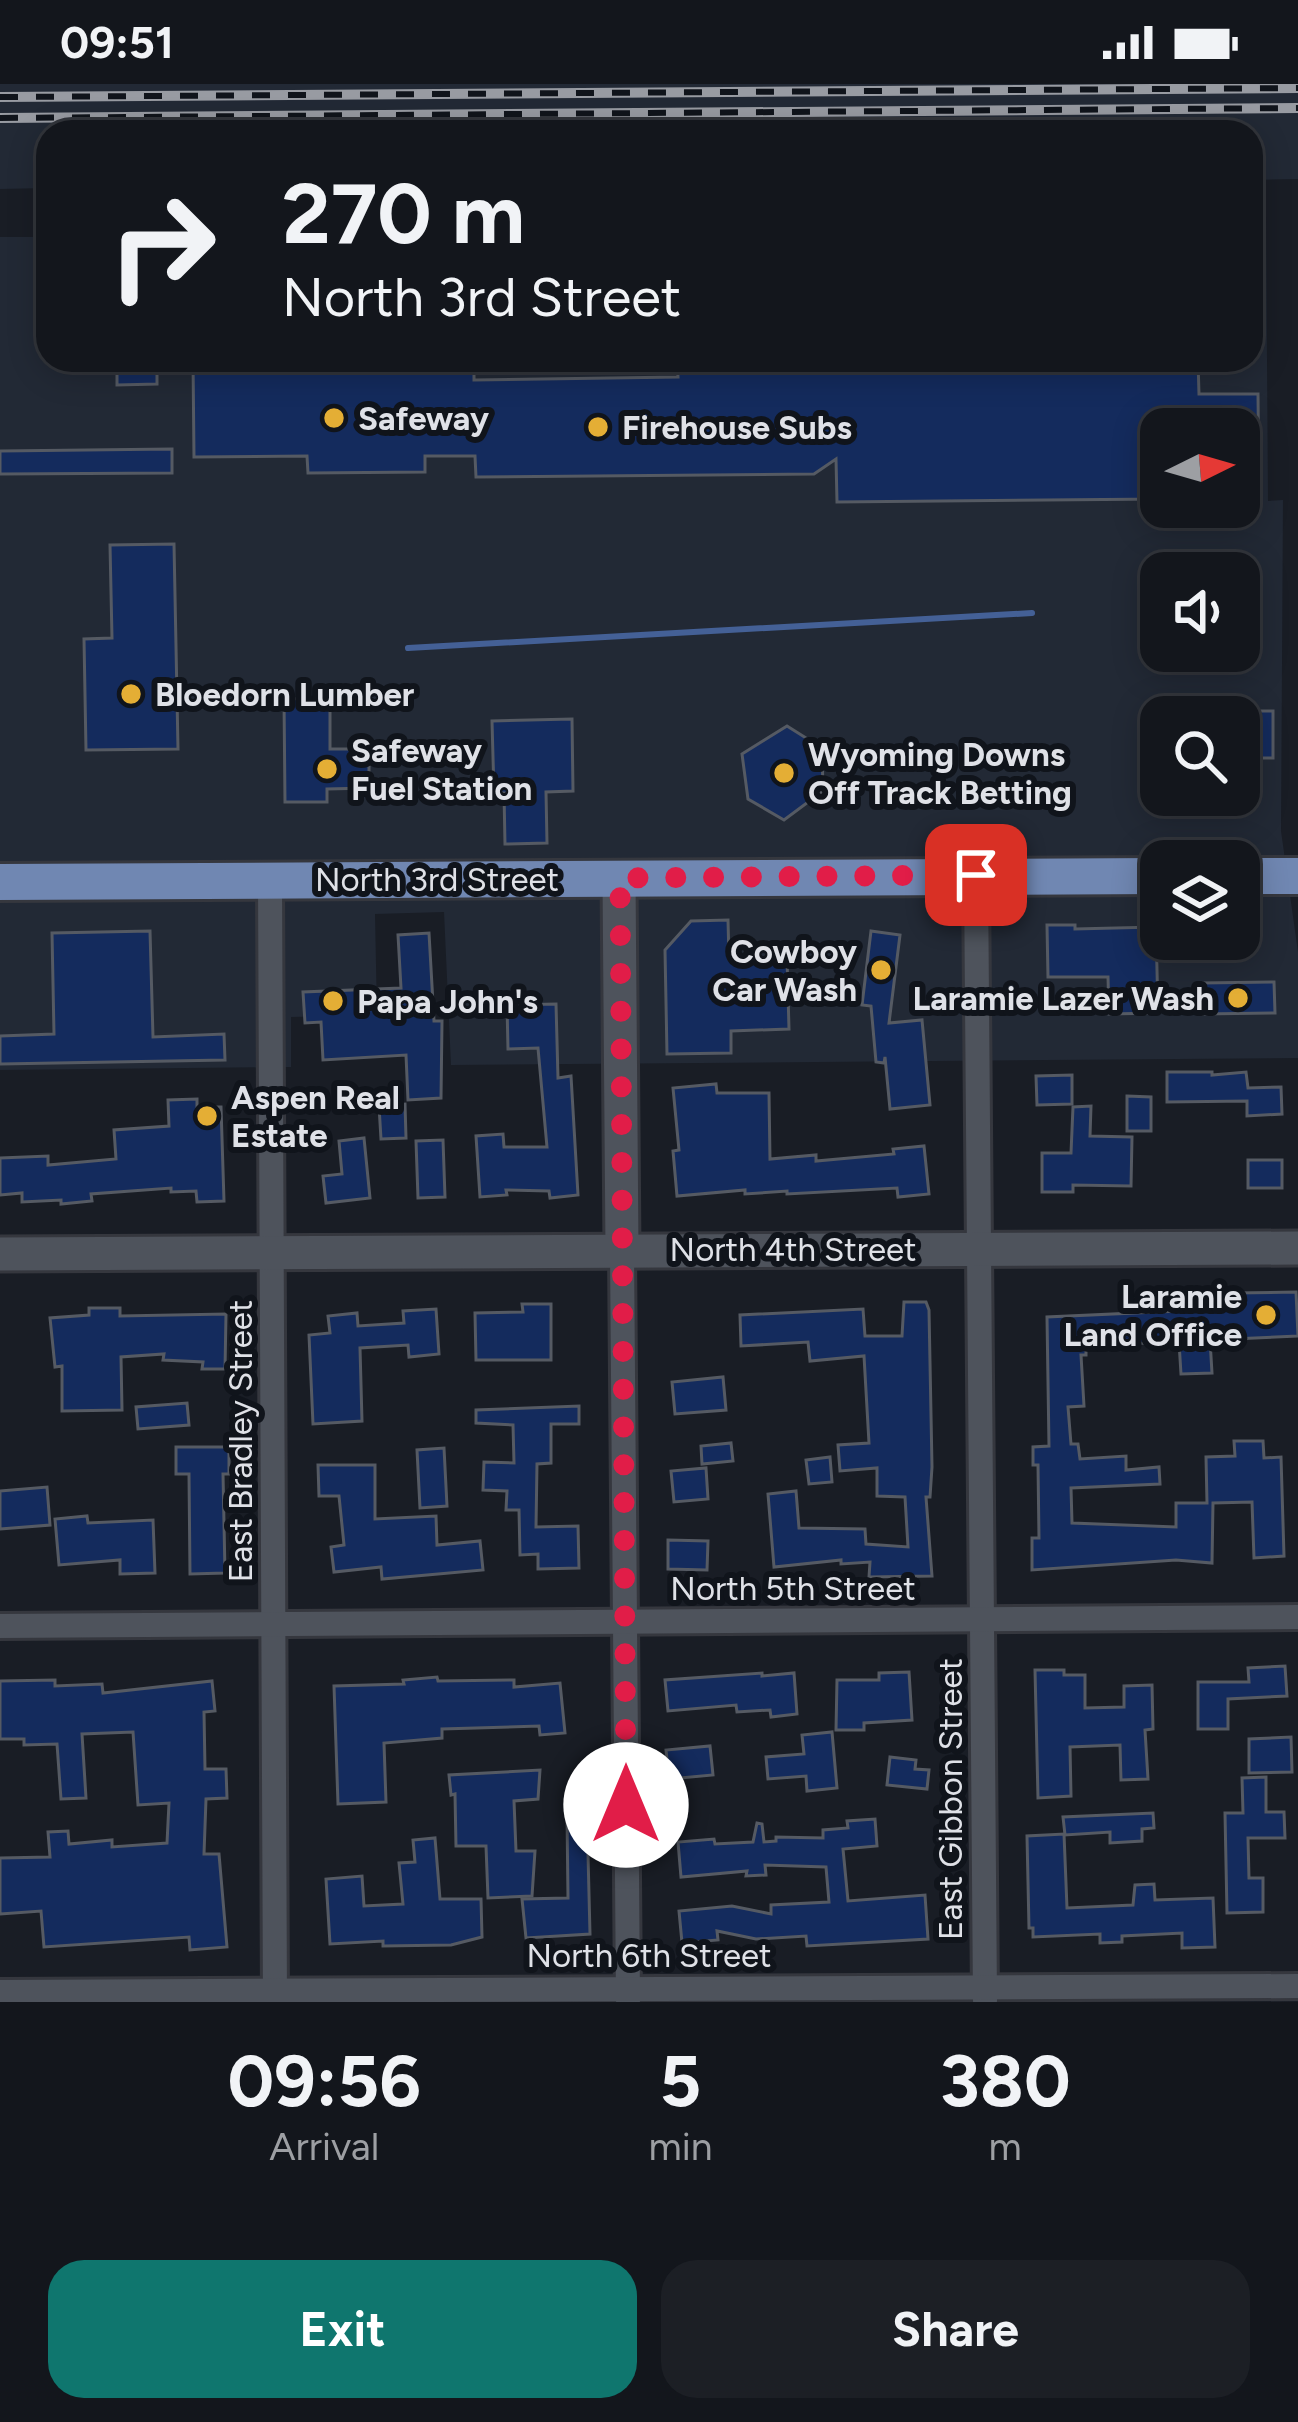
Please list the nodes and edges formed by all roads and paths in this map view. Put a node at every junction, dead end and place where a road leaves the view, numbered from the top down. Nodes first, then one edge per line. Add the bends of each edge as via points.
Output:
1 (976, 875) junction
2 (1140, 876) edge
3 (1260, 876) edge
4 (1298, 876) edge
5 (620, 878) junction
6 (269, 880) junction
7 (0, 881) edge
8 (979, 1248) junction
9 (1298, 1248) edge
10 (622, 1250) junction
11 (272, 1252) junction
12 (0, 1254) edge
13 (1298, 1618) edge
14 (982, 1620) junction
15 (625, 1622) junction
16 (273, 1624) junction
17 (0, 1626) edge
18 (1298, 1986) edge
19 (0, 1992) edge
20 (985, 1994) edge
21 (628, 1995) edge
22 (275, 1996) edge

1 - 2 main road, North 3rd Street
1 - 5 main road, North 3rd Street
1 - 8 street, East Gibbon Street
3 - 4 main road
5 - 6 main road, North 3rd Street
5 - 10 street
6 - 7 main road, North 3rd Street
6 - 11 street, East Bradley Street
8 - 9 street, North 4th Street
8 - 10 street, North 4th Street
8 - 14 street, East Gibbon Street
10 - 11 street, North 4th Street
10 - 15 street
11 - 12 street, North 4th Street
11 - 16 street, East Bradley Street
13 - 14 street, North 5th Street
14 - 15 street, North 5th Street
14 - 20 street, East Gibbon Street
15 - 16 street, North 5th Street
15 - 21 street
16 - 17 street, North 5th Street
16 - 22 street, East Bradley Street
18 - 20 street, North 6th Street
19 - 22 street, North 6th Street
20 - 21 street, North 6th Street
21 - 22 street, North 6th Street

